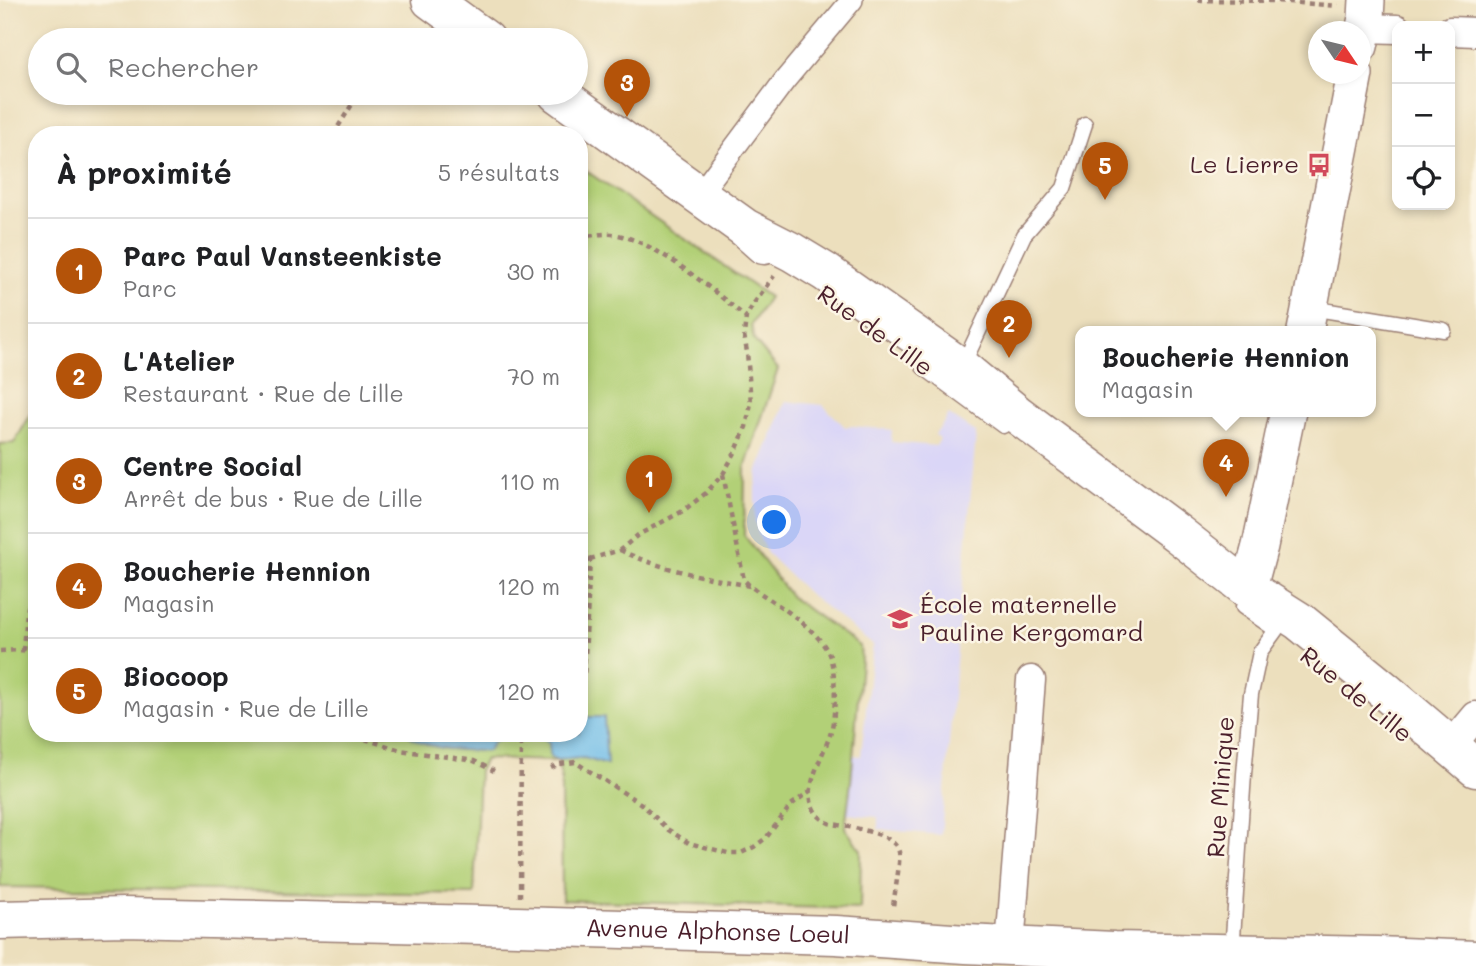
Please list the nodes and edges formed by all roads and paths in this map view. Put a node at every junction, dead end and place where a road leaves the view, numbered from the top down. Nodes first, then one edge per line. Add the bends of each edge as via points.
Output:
1 (431, 0) edge
2 (852, 0) edge
3 (1198, 0) edge
4 (1366, 21) edge
5 (470, 28) edge
6 (1455, 31) edge
7 (1476, 32) edge
8 (1353, 84) edge
9 (351, 105) edge
10 (574, 105) edge
11 (1086, 124) dead end
12 (338, 126) edge
13 (699, 195) junction
14 (745, 228) junction
15 (588, 235) edge
16 (784, 263) junction
17 (746, 317) junction
18 (1307, 319) edge
19 (1444, 330) dead end
20 (962, 368) junction
21 (1287, 417) edge
22 (1013, 423) junction
23 (723, 474) junction
24 (620, 550) junction
25 (588, 556) edge
26 (590, 559) junction
27 (750, 586) junction
28 (1240, 594) junction
29 (588, 598) edge
30 (28, 606) edge
31 (1276, 630) junction
32 (23, 650) junction
33 (0, 651) edge
34 (28, 654) edge
35 (1031, 680) dead end
36 (1476, 716) edge
37 (375, 742) edge
38 (521, 742) edge
39 (1463, 757) edge
40 (551, 768) dead end
41 (494, 771) dead end
42 (810, 791) junction
43 (1476, 795) edge
44 (0, 920) edge
45 (519, 927) junction
46 (890, 940) junction
47 (997, 952) edge
48 (1231, 953) junction
49 (1476, 960) edge

1 - 5 main road
2 - 13 street
3 - 4 path via 1276,1
6 - 7 street
8 - 18 street
9 - 12 path
10 - 13 main road, Rue de Lille
11 - 20 lane via 1064,188 1024,235
13 - 14 main road, Rue de Lille
14 - 16 main road, Rue de Lille
14 - 20 main road, Rue de Lille via 825,272
15 - 17 path via 615,234 653,248
16 - 17 path
16 - 22 main road, Rue de Lille via 923,367
17 - 23 path via 751,403 746,427
18 - 19 lane
20 - 22 main road, Rue de Lille
21 - 28 street via 1260,546 1252,576
22 - 28 main road, Rue de Lille via 1178,534
23 - 24 path via 682,511
23 - 27 path via 744,580
24 - 26 path
24 - 27 path via 688,574
25 - 26 path
26 - 29 path
27 - 42 path via 813,633 828,653 835,707
28 - 31 main road, Rue de Lille
28 - 39 main road, Rue de Lille via 1298,621
30 - 32 path
31 - 43 main road, Rue de Lille
31 - 48 lane, Rue Minique via 1260,652 1251,694
32 - 33 path
32 - 34 path
35 - 47 street
36 - 39 street
37 - 41 path via 474,761
38 - 45 path
40 - 42 path via 576,762 643,805 689,844 728,853 741,853 766,838 791,805
42 - 46 path via 815,813 829,824 886,836 895,844 899,853
44 - 45 main road, Avenue Alphonse Loeul via 124,917
45 - 46 main road, Avenue Alphonse Loeul
46 - 47 main road, Avenue Alphonse Loeul
47 - 48 main road, Avenue Alphonse Loeul
48 - 49 main road, Avenue Alphonse Loeul

